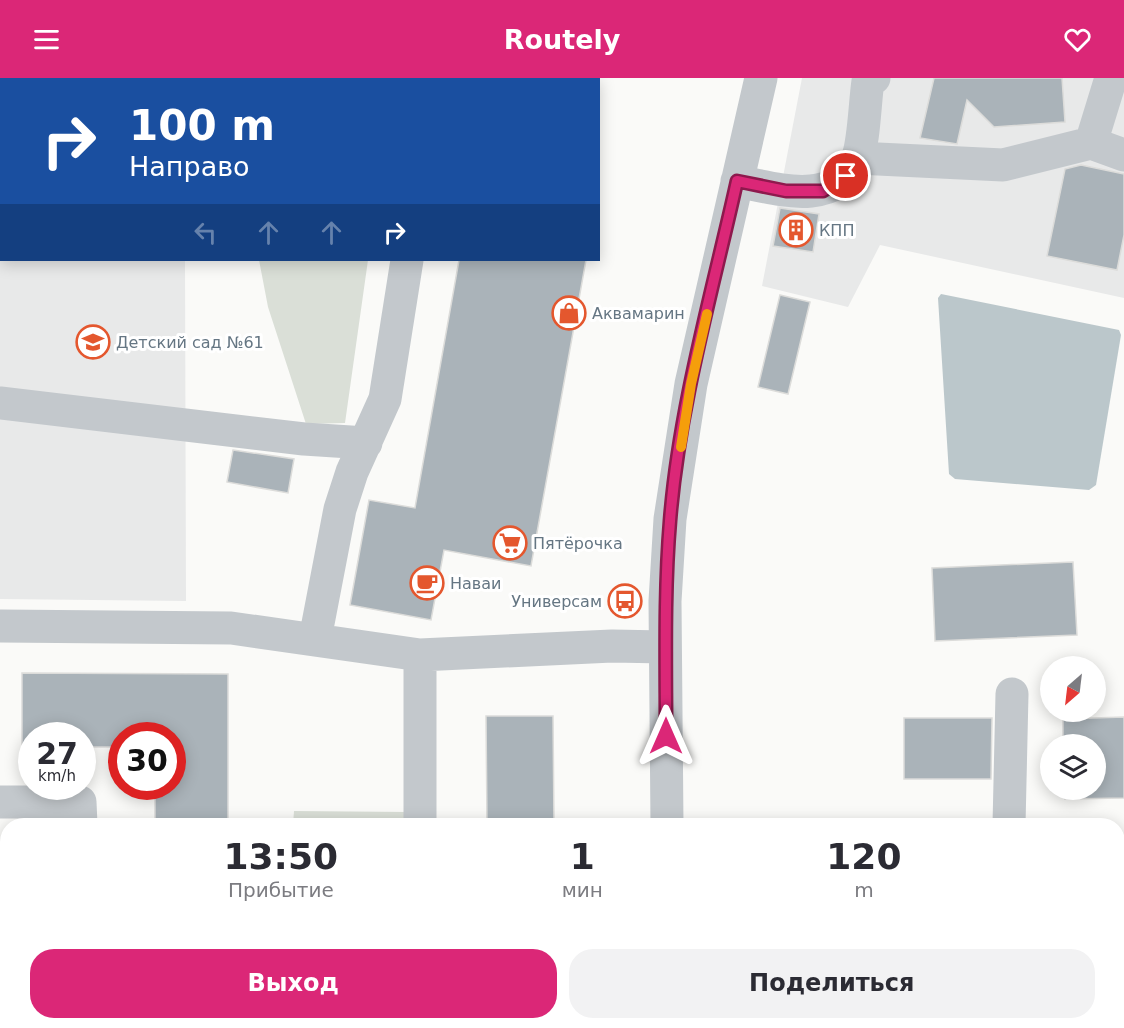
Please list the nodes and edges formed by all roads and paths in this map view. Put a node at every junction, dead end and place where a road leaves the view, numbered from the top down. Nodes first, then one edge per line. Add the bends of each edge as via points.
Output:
1 (761, 78) edge
2 (874, 78) edge
3 (1111, 78) edge
4 (1091, 143) junction
5 (1124, 154) edge
6 (858, 158) junction
7 (737, 181) junction
8 (407, 261) edge
9 (0, 403) edge
10 (366, 443) junction
11 (0, 626) edge
12 (315, 639) junction
13 (665, 647) junction
14 (420, 654) junction
15 (1012, 694) dead end
16 (0, 802) edge
17 (81, 818) edge
18 (420, 818) edge
19 (667, 818) edge
20 (1009, 818) edge

1 - 7 street
2 - 6 street via 868,81
3 - 4 street
4 - 5 street
4 - 6 street via 1003,165
6 - 7 street via 846,176 823,191 786,191
7 - 13 street via 691,384 676,476 670,519
8 - 10 street via 385,399
9 - 10 street
10 - 12 street via 340,509
11 - 12 street via 231,628
12 - 14 street
13 - 14 street
13 - 19 street
14 - 18 street
15 - 20 street
16 - 17 street via 80,802

